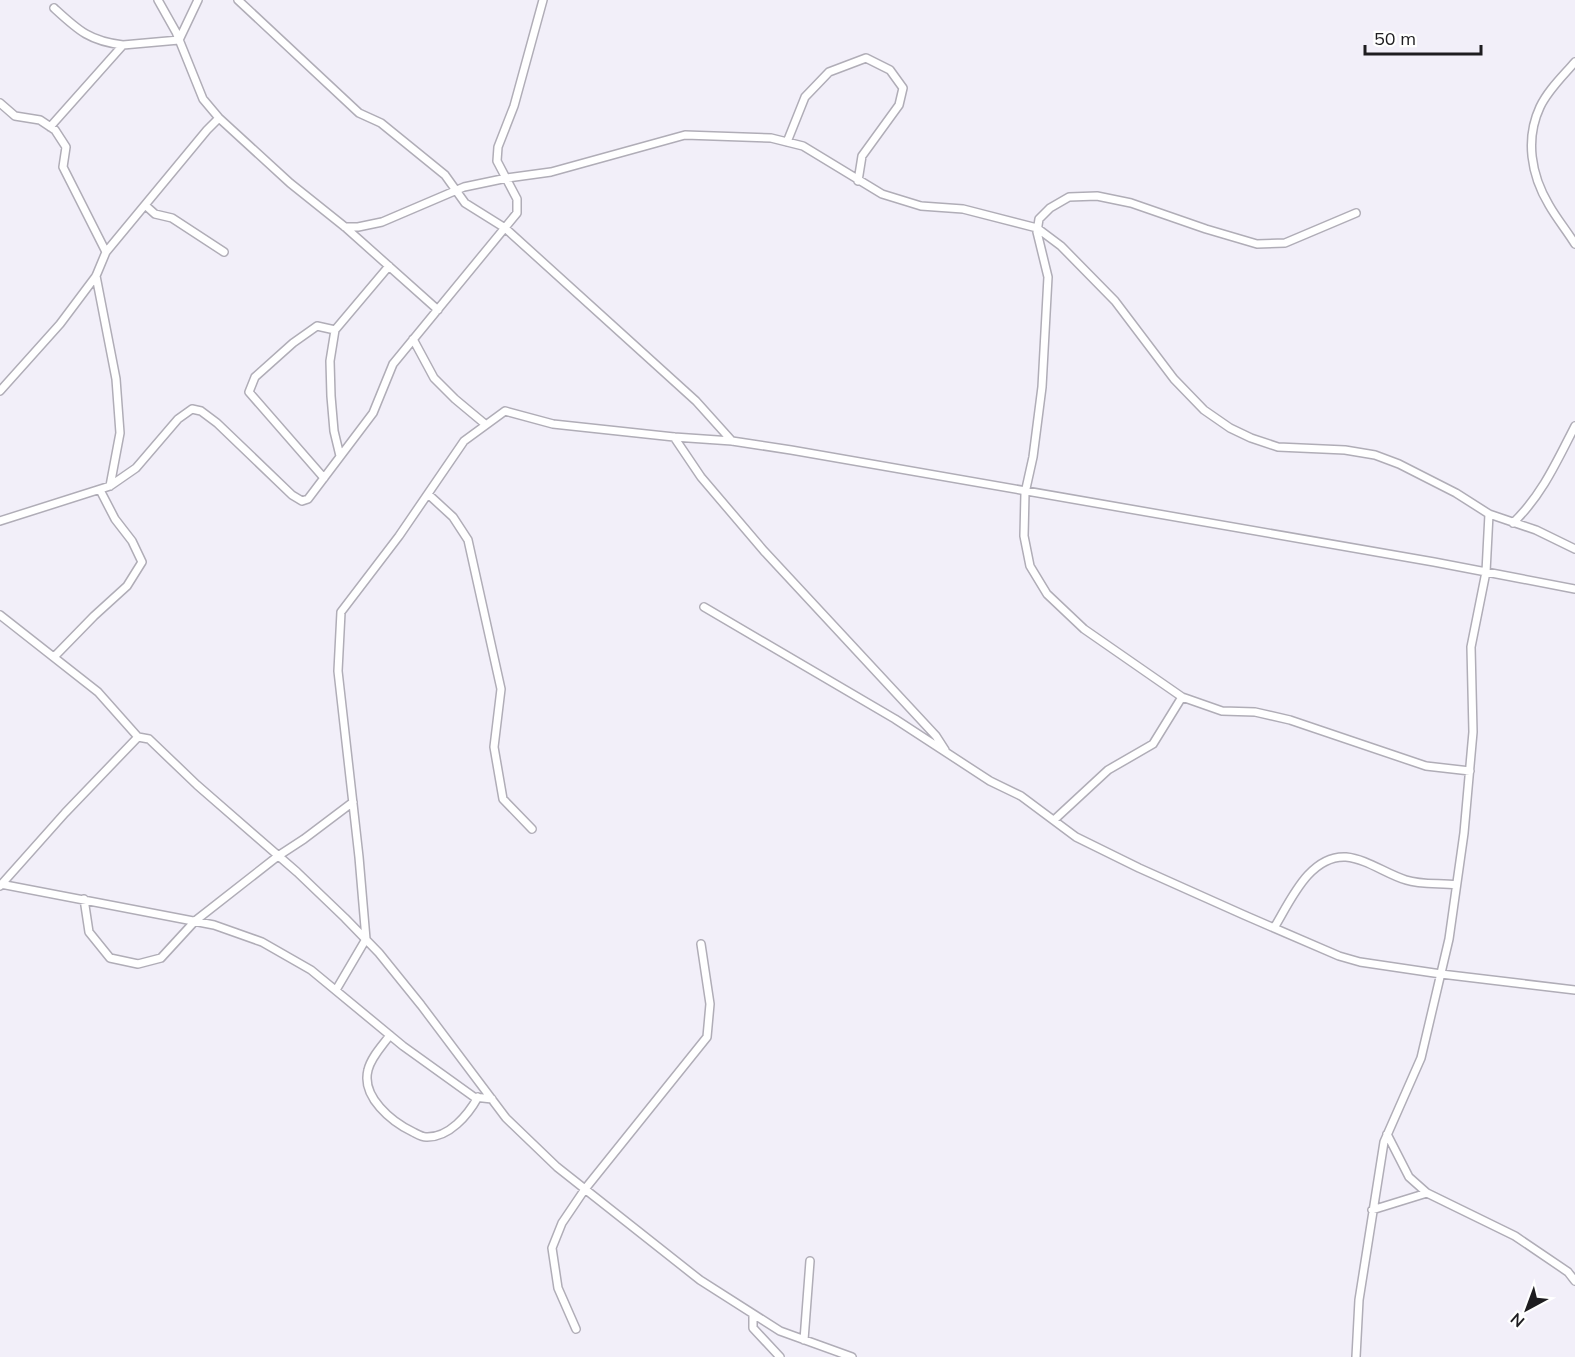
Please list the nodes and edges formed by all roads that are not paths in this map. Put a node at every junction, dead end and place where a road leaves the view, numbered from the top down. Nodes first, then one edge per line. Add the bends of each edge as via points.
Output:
1 (158, 0) edge
2 (198, 0) edge
3 (238, 0) edge
4 (543, 0) edge
5 (54, 8) dead end
6 (179, 40) junction
7 (123, 45) junction
8 (1575, 62) edge
9 (0, 103) edge
10 (219, 118) junction
11 (50, 127) junction
12 (787, 142) junction
13 (507, 178) junction
14 (858, 181) junction
15 (455, 191) junction
16 (145, 205) junction
17 (1356, 213) dead end
18 (345, 227) junction
19 (505, 228) junction
20 (1037, 228) junction
21 (1575, 244) edge
22 (106, 252) junction
23 (224, 252) dead end
24 (389, 266) junction
25 (96, 276) junction
26 (438, 310) junction
27 (335, 330) junction
28 (413, 339) junction
29 (0, 391) edge
30 (485, 424) junction
31 (1575, 426) edge
32 (674, 437) junction
33 (732, 441) junction
34 (340, 456) junction
35 (324, 478) junction
36 (110, 486) junction
37 (100, 490) junction
38 (1025, 493) junction
39 (428, 494) junction
40 (1489, 514) junction
41 (0, 520) edge
42 (1514, 523) junction
43 (1575, 549) edge
44 (1486, 572) junction
45 (1575, 589) edge
46 (704, 607) dead end
47 (0, 615) edge
48 (54, 657) junction
49 (1182, 697) junction
50 (138, 737) junction
51 (946, 753) junction
52 (1470, 771) junction
53 (352, 802) junction
54 (1054, 820) junction
55 (532, 829) dead end
56 (278, 856) junction
57 (1, 885) edge
58 (1456, 885) junction
59 (84, 899) junction
60 (195, 921) junction
61 (1274, 928) junction
62 (366, 939) junction
63 (700, 945) dead end
64 (1441, 974) junction
65 (336, 990) junction
66 (1575, 990) edge
67 (390, 1035) junction
68 (478, 1097) junction
69 (492, 1099) junction
70 (1387, 1134) junction
71 (585, 1189) junction
72 (1427, 1193) junction
73 (1372, 1210) junction
74 (810, 1261) dead end
75 (1575, 1281) edge
76 (753, 1314) junction
77 (576, 1329) dead end
78 (804, 1340) junction
79 (780, 1357) edge
80 (852, 1357) edge
81 (1355, 1357) edge

1 - 6 lane
2 - 6 lane
3 - 15 lane via 360,113 381,123 445,175
4 - 13 lane via 514,106 498,147 497,161
5 - 7 lane via 82,33
6 - 7 lane
6 - 10 lane via 203,99
7 - 11 lane
8 - 21 lane via 1541,105 1530,146 1545,196
9 - 11 lane via 15,116 40,120
10 - 16 lane
10 - 18 lane
11 - 22 lane via 66,147 63,167
12 - 13 lane via 685,135 551,172
12 - 14 lane via 803,146
12 - 14 lane via 806,97 829,72 866,58 890,70 903,88 898,105 862,156
13 - 15 lane
13 - 19 lane via 517,199 517,213
14 - 20 lane via 882,194 921,206 963,209
15 - 18 lane via 382,222
15 - 19 lane via 465,203
16 - 22 lane
16 - 23 lane
17 - 20 lane via 1284,243 1257,244 1131,203 1078,196 1050,208 1038,219
18 - 24 lane
19 - 26 lane
19 - 33 lane via 696,401
20 - 38 lane via 1048,277 1042,387
20 - 40 lane via 1061,246 1115,301 1204,410 1230,428 1278,447 1375,455 1456,492
22 - 25 lane
24 - 26 lane
24 - 27 lane
25 - 29 lane via 60,324
25 - 36 lane via 116,379 120,433
26 - 28 lane
27 - 34 lane via 330,361 334,431
27 - 35 lane via 317,326 293,343 255,377 249,392
28 - 30 lane via 434,378
28 - 34 lane via 393,364 373,413
30 - 32 lane via 505,411 553,424
30 - 39 lane via 464,441
31 - 42 lane via 1543,488
32 - 33 lane
32 - 51 lane via 701,477 936,736
33 - 38 lane
34 - 35 lane
35 - 36 lane via 302,501 217,423 192,409 178,419 136,468
36 - 37 lane
37 - 41 lane
37 - 48 lane via 142,562 127,586
38 - 44 lane
38 - 49 lane via 1024,536 1030,566 1047,594 1084,629
39 - 53 lane via 341,612 338,671
39 - 55 lane via 453,517 468,540 501,688 494,747 502,799
40 - 42 lane
40 - 44 lane
42 - 43 lane
44 - 45 lane
44 - 52 lane via 1471,647
46 - 51 lane
47 - 48 lane
48 - 50 lane via 98,692
49 - 52 lane via 1222,711 1255,712 1290,720 1426,766
49 - 54 lane via 1153,744 1108,770
50 - 56 lane via 149,739
50 - 57 lane
51 - 54 lane
52 - 58 lane
53 - 56 lane
53 - 62 lane
54 - 61 lane via 1118,858
56 - 60 lane
56 - 62 lane
57 - 59 lane
58 - 61 lane via 1408,881 1345,857 1320,863 1302,883
58 - 64 lane
59 - 60 lane
59 - 60 lane via 88,932 110,958 138,964 161,958
60 - 65 lane via 262,942 311,970
61 - 64 lane via 1360,962
62 - 65 lane
62 - 69 lane
63 - 71 lane via 710,1004 706,1036
64 - 66 lane
64 - 70 lane via 1421,1058
65 - 67 lane
67 - 68 lane
67 - 68 lane via 368,1070 368,1083 372,1097 405,1128 424,1138 444,1134
68 - 69 lane
69 - 71 lane via 506,1118
70 - 72 lane via 1409,1177
70 - 73 lane
71 - 76 lane via 700,1280
71 - 77 lane via 562,1223 552,1248 558,1288
72 - 73 lane
72 - 75 lane via 1515,1236
73 - 81 lane
74 - 78 lane
76 - 78 lane
76 - 79 lane via 753,1328
78 - 80 lane

